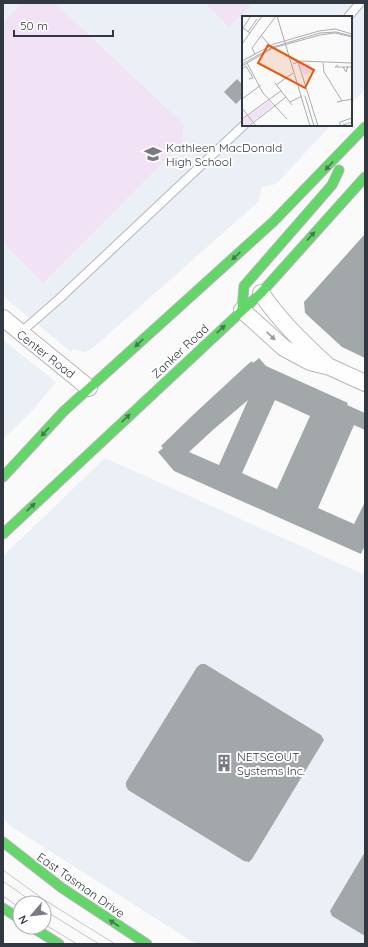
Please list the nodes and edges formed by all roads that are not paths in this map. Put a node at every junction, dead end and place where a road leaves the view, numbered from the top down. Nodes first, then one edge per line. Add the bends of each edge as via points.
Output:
1 (360, 3) edge
2 (349, 16) edge
3 (243, 126) edge
4 (365, 127) edge
5 (355, 137) junction
6 (365, 177) edge
7 (261, 293) junction
8 (242, 310) junction
9 (3, 318) edge
10 (20, 333) junction
11 (330, 367) junction
12 (365, 383) edge
13 (89, 388) junction
14 (3, 478) edge
15 (3, 534) edge
16 (3, 842) edge
17 (3, 908) edge
18 (12, 914) edge
19 (45, 935) edge
20 (59, 944) edge
21 (147, 944) edge

1 - 2 lane
3 - 10 lane
4 - 5 main road
5 - 8 main road via 332,185 244,286
5 -> 13 main road via 273,222
7 -> 6 main road, Zanker Road
7 - 8 main road, Zanker Road
7 - 11 street via 299,339
8 -> 11 street via 284,348 310,362
15 -> 8 main road, Zanker Road
9 - 10 street, Center Road
10 - 13 street, Center Road
11 - 12 street
13 -> 14 main road via 64,411
21 -> 16 main road, East Tasman Drive via 62,888
17 - 18 main road
19 - 20 main road

